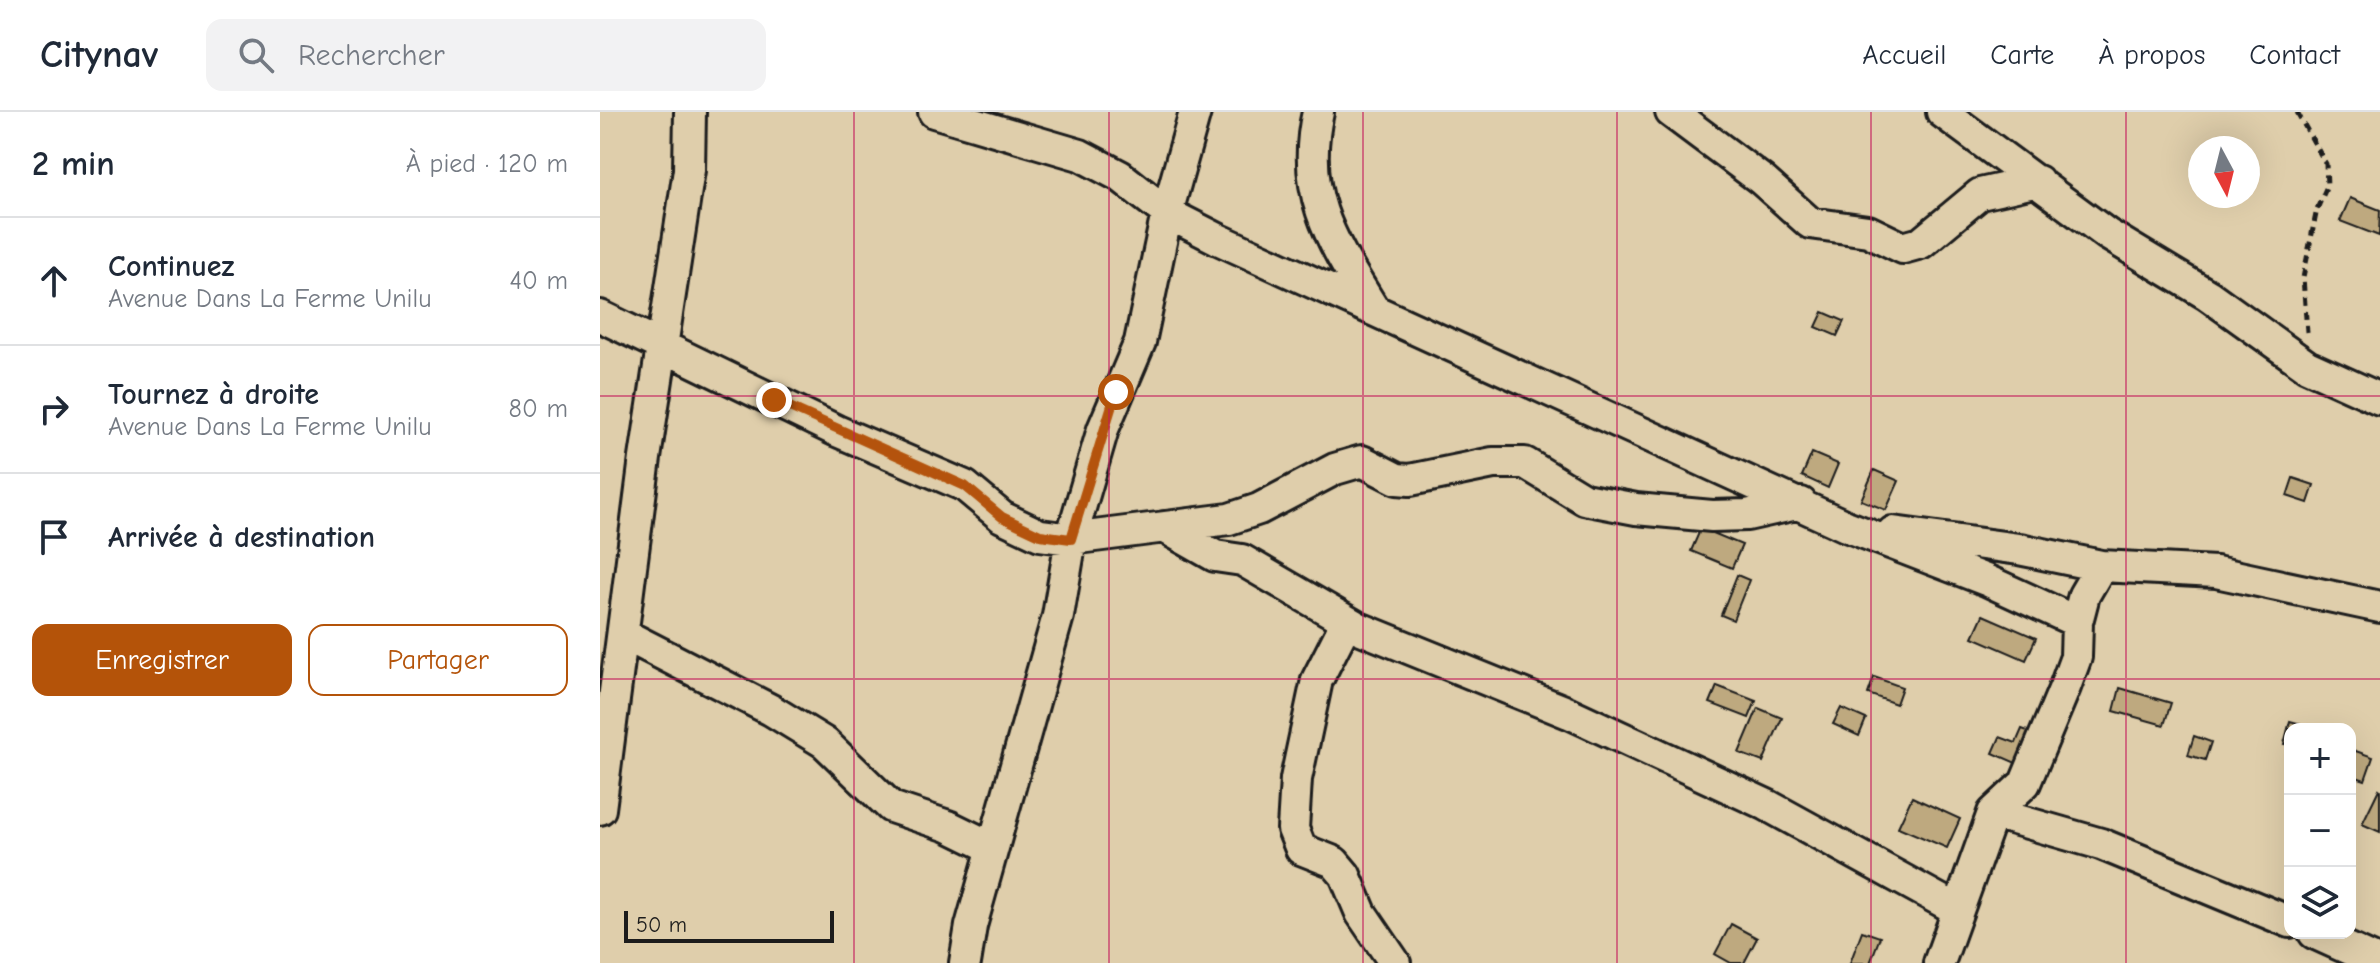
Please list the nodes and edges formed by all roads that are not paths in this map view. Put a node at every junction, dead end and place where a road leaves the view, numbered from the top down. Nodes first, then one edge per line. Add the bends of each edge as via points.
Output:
1 (690, 112) edge
2 (934, 112) edge
3 (1195, 112) edge
4 (1318, 112) edge
5 (1671, 112) edge
6 (1942, 112) edge
7 (2038, 181) junction
8 (1167, 213) junction
9 (1374, 310) junction
10 (600, 316) edge
11 (662, 348) junction
12 (2380, 399) edge
13 (1801, 503) junction
14 (1846, 526) junction
15 (1164, 527) junction
16 (1071, 539) junction
17 (2101, 566) junction
18 (2380, 607) edge
19 (1347, 621) junction
20 (2077, 622) junction
21 (623, 634) junction
22 (600, 809) edge
23 (1993, 813) junction
24 (993, 848) junction
25 (1958, 910) junction
26 (2284, 920) edge
27 (2327, 939) edge
28 (965, 963) edge
29 (1395, 963) edge
30 (1939, 963) edge
31 (2380, 963) edge

1 - 11 street via 689,170
2 - 8 street via 1080,155 1120,176
3 - 8 street
4 - 9 street via 1311,142 1312,179 1323,219
5 - 7 street via 1810,223 1868,231 1903,248 1921,243 1980,194
6 - 7 street
7 - 12 street via 2107,234 2208,295 2307,366
8 - 9 street
8 - 16 street via 1140,342 1103,429
9 - 13 street
10 - 11 street
11 - 16 street via 965,486 1002,517 1040,535
11 - 21 street
13 - 14 street
13 - 15 street via 1747,515 1636,509 1584,499 1525,463 1493,463 1410,480 1362,461 1335,469 1259,509 1229,519
14 - 17 street via 2019,549
14 - 20 street
15 - 16 street
15 - 19 street via 1215,556 1242,560
16 - 24 street via 1058,616
17 - 18 street via 2216,572
17 - 20 street via 2084,595
19 - 25 street via 1569,713 1767,805
19 - 29 street via 1317,680 1296,779 1293,829 1301,849 1334,862 1345,875 1361,913
20 - 23 street via 2076,657 2025,783
21 - 22 street
21 - 24 street via 825,743 891,807
23 - 25 street
23 - 26 street via 2101,844
24 - 28 street
25 - 30 street
27 - 31 street

